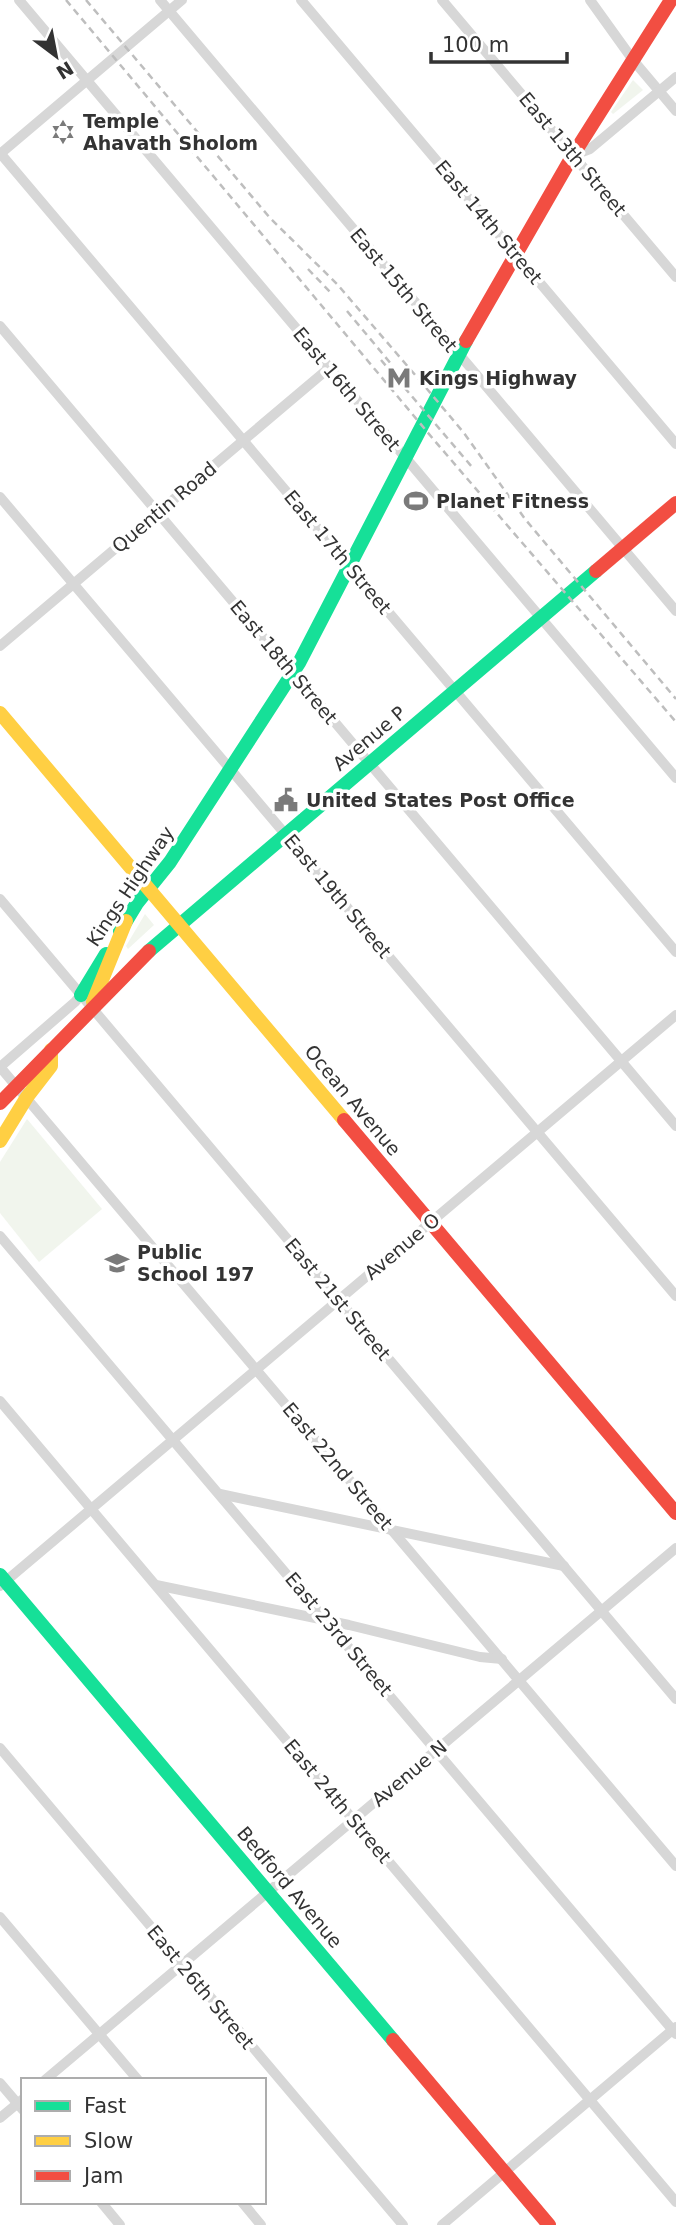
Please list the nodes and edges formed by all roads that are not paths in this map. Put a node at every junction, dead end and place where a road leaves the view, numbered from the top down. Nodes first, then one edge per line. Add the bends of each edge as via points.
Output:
1 (19, 0) edge
2 (160, 0) edge
3 (182, 0) edge
4 (301, 0) edge
5 (442, 0) edge
6 (590, 0) edge
7 (671, 0) edge
8 (169, 11) junction
9 (633, 60) junction
10 (676, 77) edge
11 (86, 81) junction
12 (659, 91) junction
13 (676, 111) edge
14 (0, 153) edge
15 (573, 155) junction
16 (516, 254) junction
17 (676, 276) edge
18 (0, 326) edge
19 (459, 354) junction
20 (329, 368) junction
21 (243, 440) junction
22 (676, 444) edge
23 (404, 457) junction
24 (0, 497) edge
25 (676, 503) edge
26 (158, 513) junction
27 (623, 548) junction
28 (349, 565) junction
29 (74, 584) junction
30 (676, 611) edge
31 (541, 618) junction
32 (0, 646) edge
33 (293, 673) junction
34 (455, 691) junction
35 (0, 713) edge
36 (370, 763) junction
37 (231, 770) junction
38 (676, 778) edge
39 (286, 835) junction
40 (149, 889) junction
41 (0, 899) edge
42 (126, 921) junction
43 (179, 925) junction
44 (676, 952) edge
45 (81, 995) junction
46 (92, 1008) junction
47 (676, 1015) edge
48 (51, 1050) junction
49 (621, 1061) junction
50 (0, 1067) edge
51 (17, 1086) junction
52 (27, 1097) junction
53 (0, 1103) edge
54 (676, 1126) edge
55 (538, 1132) junction
56 (0, 1140) edge
57 (431, 1222) junction
58 (0, 1236) edge
59 (676, 1296) edge
60 (338, 1300) junction
61 (256, 1370) junction
62 (0, 1401) edge
63 (174, 1439) junction
64 (220, 1494) junction
65 (91, 1509) junction
66 (676, 1513) edge
67 (393, 1530) junction
68 (676, 1548) edge
69 (564, 1566) junction
70 (2, 1581) edge
71 (155, 1585) junction
72 (601, 1610) junction
73 (328, 1621) junction
74 (502, 1659) junction
75 (519, 1680) junction
76 (676, 1699) edge
77 (0, 1748) edge
78 (436, 1750) junction
79 (354, 1819) junction
80 (676, 1866) edge
81 (268, 1891) junction
82 (0, 1917) edge
83 (182, 1964) junction
84 (675, 2030) edge
85 (99, 2034) junction
86 (47, 2078) edge
87 (136, 2078) edge
88 (0, 2083) edge
89 (590, 2100) junction
90 (21, 2104) edge
91 (0, 2118) edge
92 (505, 2172) junction
93 (676, 2202) edge
94 (103, 2204) edge
95 (244, 2204) edge
96 (120, 2225) edge
97 (261, 2225) edge
98 (403, 2225) edge
99 (442, 2225) edge
100 (549, 2225) edge

1 - 11 street, East 16th Street
2 - 8 street, East 15th Street
3 - 8 street
4 - 16 street, East 14th Street
5 - 15 street, East 13th Street
6 - 9 street
7 - 9 main road, Kings Highway
8 - 11 street
8 - 19 street, East 15th Street
9 - 12 street
9 - 15 main road, Kings Highway
10 - 12 street
11 - 14 street
11 - 20 street, East 16th Street
12 - 13 street
12 - 15 street via 590,149
14 - 21 street, East 17th Street
15 - 16 main road, Kings Highway
15 - 17 street, East 13th Street
16 - 19 main road, Kings Highway
16 - 22 street, East 14th Street
18 - 26 street, East 18th Street
19 - 23 main road, Kings Highway
19 - 27 street, East 15th Street
20 - 21 street, Quentin Road
20 - 23 street, East 16th Street
21 - 26 street, Quentin Road
21 - 28 street, East 17th Street
23 - 28 main road, Kings Highway
23 - 31 street, East 16th Street
24 - 29 street, East 19th Street
25 - 27 main road, Avenue P
26 - 29 street, Quentin Road
26 - 33 street, East 18th Street
27 - 30 street, East 15th Street
27 - 31 main road, Avenue P
28 - 33 main road, Kings Highway
28 - 34 street, East 17th Street
29 - 32 street, Quentin Road
29 - 37 street, East 19th Street
31 - 34 main road, Avenue P
31 - 38 street, East 16th Street
33 - 36 street, East 18th Street
33 - 37 main road, Kings Highway
34 - 36 main road, Avenue P
34 - 44 street, East 17th Street
35 - 40 main road, Ocean Avenue
36 - 39 main road, Avenue P
36 - 49 street, East 18th Street
37 - 39 street, East 19th Street
37 - 40 main road, Kings Highway
39 - 43 main road, Avenue P
39 - 55 street, East 19th Street
40 - 42 main road, Kings Highway
40 - 43 main road, Ocean Avenue
41 - 45 street, East 21st Street
42 - 45 main road, Kings Highway
42 - 46 main road
43 - 46 main road, Avenue P via 135,962
43 - 57 main road, Ocean Avenue
45 - 46 street, East 21st Street
45 - 50 street
46 - 48 main road
46 - 60 street, East 21st Street
47 - 49 street, Avenue O
48 - 51 main road
48 - 52 main road via 51,1066
49 - 54 street, East 18th Street
49 - 55 street, Avenue O
50 - 51 street, East 22nd Street
51 - 52 street, East 22nd Street
51 - 53 main road
52 - 56 main road
52 - 61 street, East 22nd Street
55 - 57 street, Avenue O
55 - 59 street, East 19th Street
57 - 60 street, Avenue O
57 - 66 main road, Ocean Avenue
58 - 63 street, East 23rd Street
60 - 61 street, Avenue O
60 - 69 street, East 21st Street
61 - 63 street, Avenue O
61 - 67 street, East 22nd Street
62 - 65 street, East 24th Street
63 - 64 street, East 23rd Street
63 - 65 street, Avenue O
64 - 67 street
64 - 73 street, East 23rd Street
65 - 70 street, Avenue O
65 - 71 street, East 24th Street
67 - 69 street
67 - 74 street, East 22nd Street
68 - 72 street, Avenue N
69 - 72 street, East 21st Street
70 - 81 main road, Bedford Avenue
71 - 73 street
71 - 79 street, East 24th Street
72 - 75 street, Avenue N
72 - 76 street, East 21st Street
73 - 74 street
73 - 78 street, East 23rd Street
74 - 75 street, East 22nd Street
75 - 78 street, Avenue N
75 - 80 street, East 22nd Street
77 - 83 street, East 26th Street
78 - 79 street, Avenue N
78 - 84 street, East 23rd Street
79 - 81 street, Avenue N
79 - 89 street, East 24th Street
81 - 83 street, Avenue N
81 - 92 main road, Bedford Avenue
82 - 85 street
83 - 85 street, Avenue N
83 - 98 street, East 26th Street
84 - 89 street
85 - 86 street, Avenue N
85 - 87 street
88 - 90 street
89 - 92 street
89 - 93 street, East 24th Street
90 - 91 street
92 - 99 street
92 - 100 main road, Bedford Avenue
94 - 96 street
95 - 97 street

